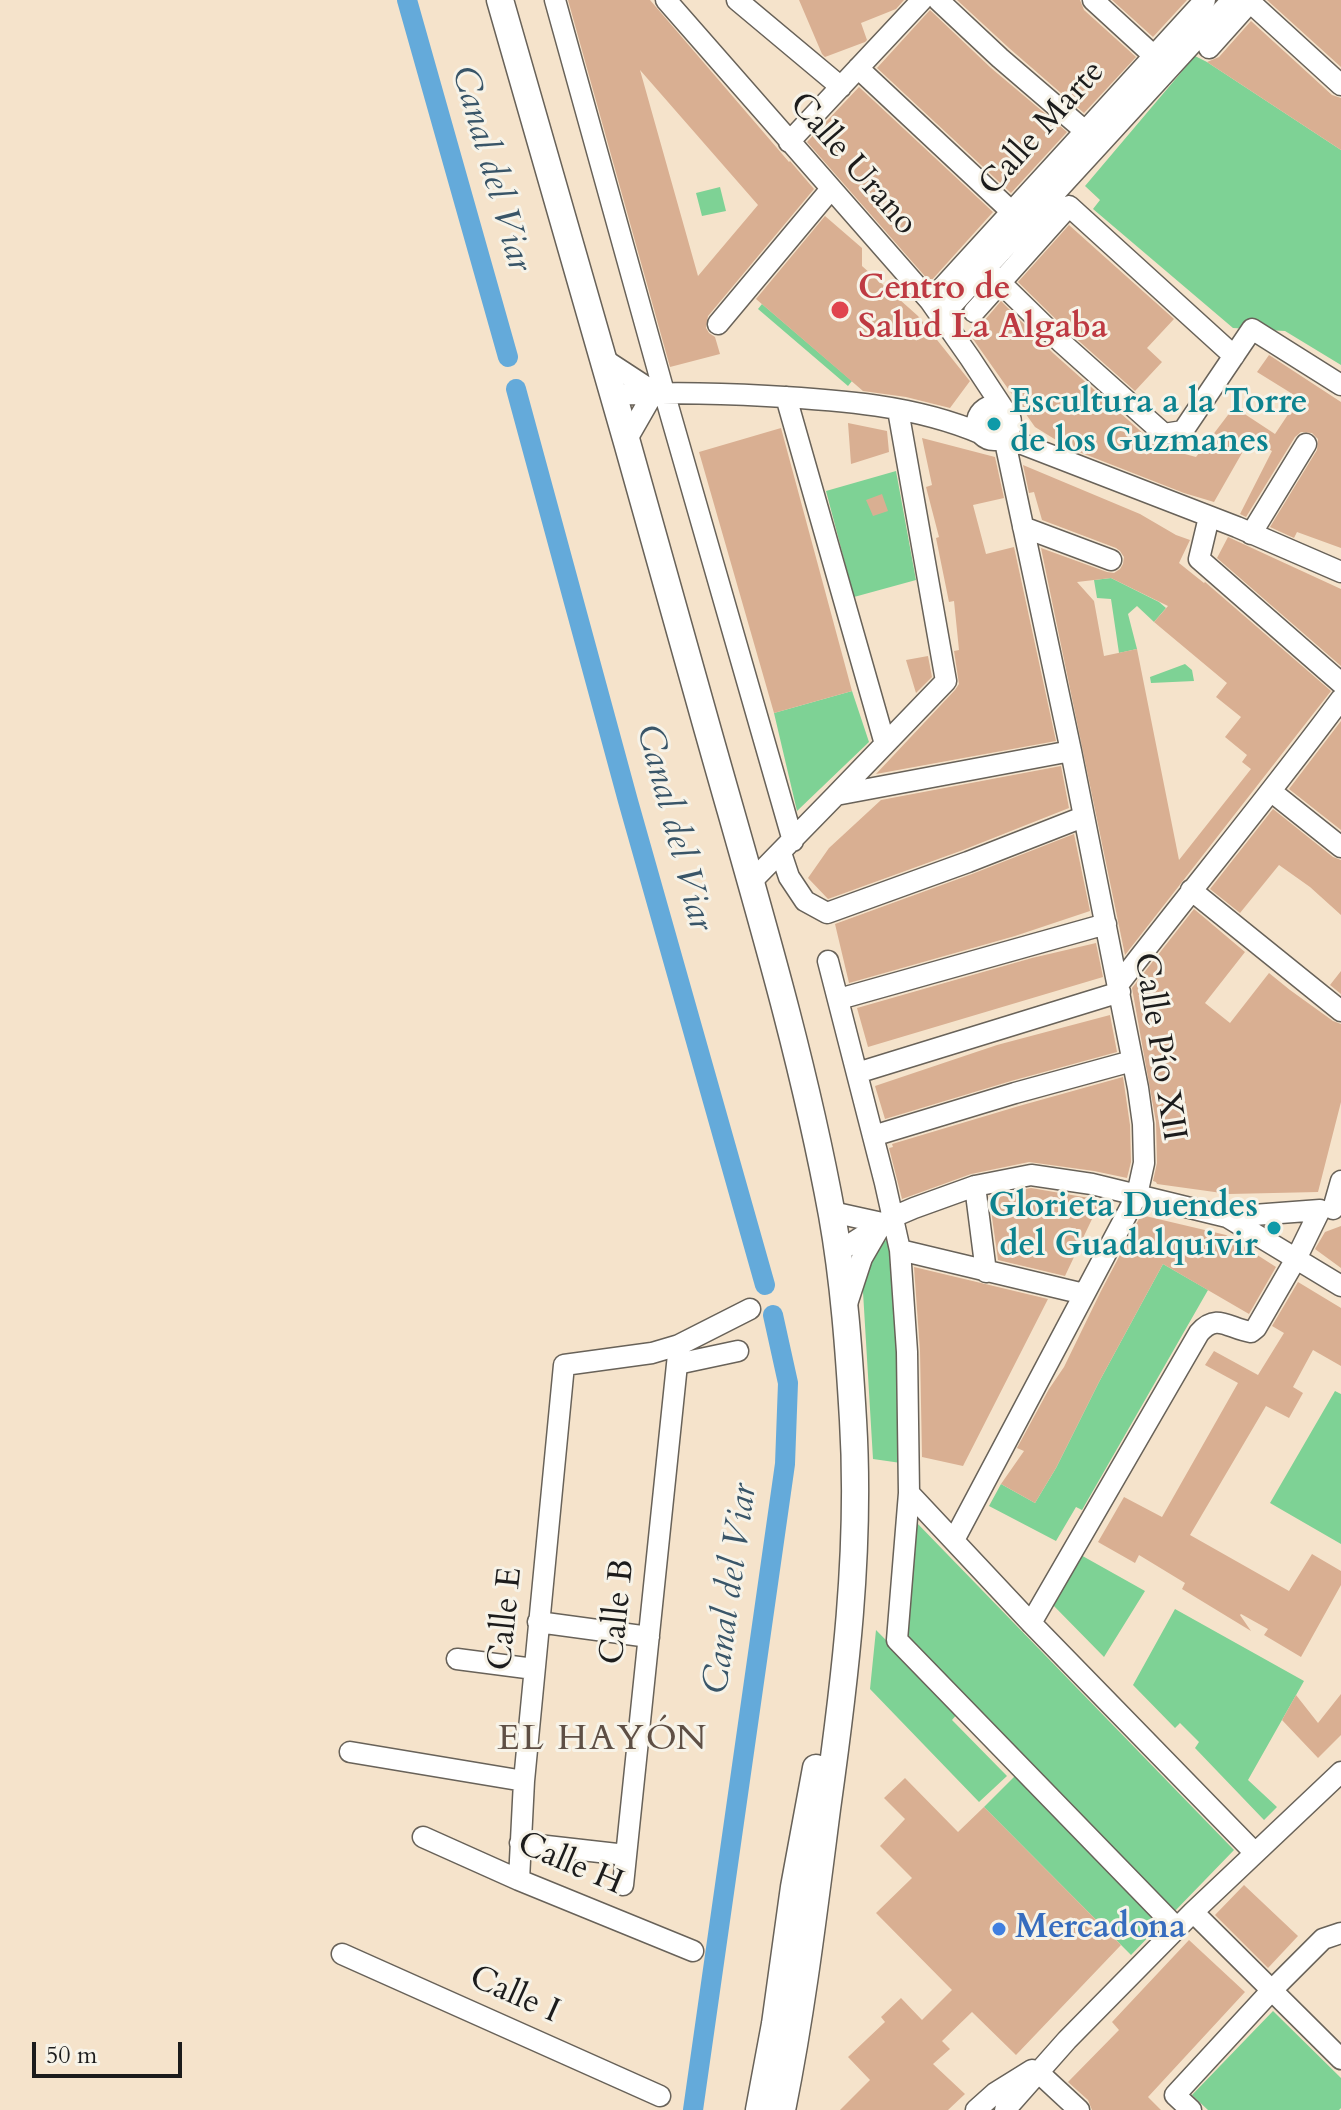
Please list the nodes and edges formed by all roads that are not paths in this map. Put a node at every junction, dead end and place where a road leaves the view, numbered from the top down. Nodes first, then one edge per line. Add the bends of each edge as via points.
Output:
1 (500, 0) edge
2 (555, 0) edge
3 (666, 0) edge
4 (737, 0) edge
5 (922, 0) edge
6 (938, 0) edge
7 (1093, 0) edge
8 (1205, 0) edge
9 (1245, 1) edge
10 (1209, 48) dead end
11 (1153, 55) junction
12 (858, 68) junction
13 (1341, 85) edge
14 (841, 87) junction
15 (1085, 131) junction
16 (789, 142) junction
17 (831, 189) junction
18 (1012, 212) junction
19 (985, 269) junction
20 (935, 309) junction
21 (974, 312) dead end
22 (718, 324) dead end
23 (1234, 356) junction
24 (605, 360) junction
25 (1341, 385) edge
26 (659, 392) junction
27 (614, 395) junction
28 (786, 397) junction
29 (898, 410) junction
30 (998, 424) junction
31 (627, 439) junction
32 (1306, 444) dead end
33 (1209, 517) junction
34 (1023, 527) junction
35 (1251, 534) junction
36 (1111, 560) dead end
37 (1341, 572) edge
38 (1341, 683) edge
39 (1341, 699) edge
40 (885, 744) junction
41 (1071, 751) junction
42 (1272, 792) junction
43 (836, 795) junction
44 (1083, 817) junction
45 (787, 847) junction
46 (1341, 847) edge
47 (750, 883) junction
48 (1191, 890) junction
49 (1106, 924) junction
50 (828, 961) dead end
51 (1119, 988) junction
52 (839, 999) junction
53 (1341, 1011) edge
54 (1132, 1061) junction
55 (857, 1073) junction
56 (873, 1136) junction
57 (1341, 1181) edge
58 (975, 1186) junction
59 (1137, 1195) junction
60 (1332, 1209) edge
61 (832, 1212) junction
62 (1227, 1217) junction
63 (888, 1220) junction
64 (900, 1250) junction
65 (838, 1252) junction
66 (1297, 1257) junction
67 (986, 1272) junction
68 (1341, 1286) edge
69 (1084, 1294) junction
70 (750, 1309) dead end
71 (844, 1311) junction
72 (738, 1351) dead end
73 (678, 1355) junction
74 (853, 1418) junction
75 (909, 1493) junction
76 (954, 1540) junction
77 (538, 1622) junction
78 (1031, 1623) junction
79 (649, 1637) junction
80 (457, 1659) dead end
81 (534, 1669) junction
82 (350, 1752) dead end
83 (1341, 1772) edge
84 (524, 1781) junction
85 (423, 1837) dead end
86 (520, 1843) junction
87 (1255, 1853) junction
88 (626, 1855) junction
89 (519, 1880) junction
90 (623, 1885) dead end
91 (1193, 1912) junction
92 (1177, 1928) junction
93 (1341, 1933) edge
94 (693, 1951) dead end
95 (342, 1954) dead end
96 (1271, 1991) junction
97 (775, 2024) junction
98 (1341, 2059) edge
99 (1042, 2068) junction
100 (788, 2077) junction
101 (660, 2096) dead end
102 (759, 2110) edge
103 (770, 2110) edge
104 (782, 2110) edge
105 (794, 2110) edge
106 (976, 2110) edge
107 (1005, 2110) edge
108 (1079, 2110) edge
109 (1191, 2110) edge

1 - 24 main road
2 - 26 street
3 - 16 street, Calle Urano
4 - 14 street
5 - 12 street
6 - 15 street
7 - 11 street
8 - 11 street, Calle Marte
9 - 10 street
9 - 13 street
9 - 19 street
11 - 15 street, Calle Marte
12 - 14 street
12 - 18 street
14 - 16 street
15 - 18 street, Calle Marte
16 - 17 street, Calle Urano
17 - 20 street, Calle Urano
17 - 22 street
18 - 19 street, Calle Marte
19 - 20 street, Calle Marte
19 - 21 street
19 - 23 street, Calle Marte via 1069,206
19 - 23 street via 1164,434 1183,431
20 - 30 street, Calle Urano via 983,378
23 - 25 street via 1252,329
24 - 26 street
24 - 27 main road
26 - 27 street
26 - 28 street
26 - 31 street
26 - 45 street
27 - 31 main road
28 - 29 street
28 - 40 street
29 - 30 street
29 - 40 street via 946,681
30 - 33 street
30 - 34 street, Calle Pío XII
31 - 47 main road
32 - 35 street
33 - 35 street
33 - 38 street via 1199,559
34 - 36 street
34 - 41 street, Calle Pío XII
35 - 37 street
39 - 42 street
40 - 43 street
41 - 43 street
41 - 44 street, Calle Pío XII
42 - 46 street
42 - 48 street
43 - 45 street
44 - 45 street via 827,913 805,901 789,877
44 - 49 street, Calle Pío XII
45 - 47 street
47 - 61 main road via 790,1023
48 - 51 street
48 - 53 street
49 - 51 street, Calle Pío XII
49 - 52 street
50 - 52 street
51 - 54 street, Calle Pío XII
51 - 55 street
52 - 55 street
54 - 56 street
54 - 59 street, Calle Pío XII via 1143,1124 1144,1163
55 - 56 street
56 - 63 street
57 - 60 street
58 - 59 street via 1031,1175
58 - 63 street
58 - 67 street
59 - 62 street
59 - 69 street, Calle Pío XII
60 - 62 street
60 - 66 street
61 - 63 street
61 - 65 main road
62 - 66 street
63 - 64 street
63 - 65 street
63 - 71 street via 862,1258
64 - 67 street
64 - 75 street
65 - 71 main road
66 - 68 street
66 - 78 street via 1251,1332 1215,1322 1199,1333
67 - 69 street
69 - 76 street, Calle Pío XII
70 - 73 street
71 - 74 main road
72 - 73 street
73 - 77 street, Calle E via 652,1353 564,1365
73 - 79 street, Calle B
74 - 97 main road via 830,1690
74 - 100 main road via 853,1598
75 - 76 street
75 - 92 street via 897,1640
76 - 78 street
77 - 79 street
77 - 81 street, Calle E
78 - 87 street
79 - 88 street, Calle B
80 - 81 street
81 - 84 street, Calle E
82 - 84 street
83 - 87 street
84 - 86 street, Calle E
85 - 89 street, Calle H
86 - 88 street
86 - 89 street, Calle E
87 - 91 street
88 - 90 street, Calle B
89 - 94 street, Calle H
91 - 92 street
91 - 96 street
92 - 99 street
93 - 96 street via 1323,1939
95 - 101 street, Calle I
96 - 98 street
96 - 109 street via 1175,2095
97 - 102 main road
97 - 103 main road via 778,2068
99 - 106 street via 1021,2076
99 - 107 street
99 - 108 street
100 - 104 main road
100 - 105 main road

